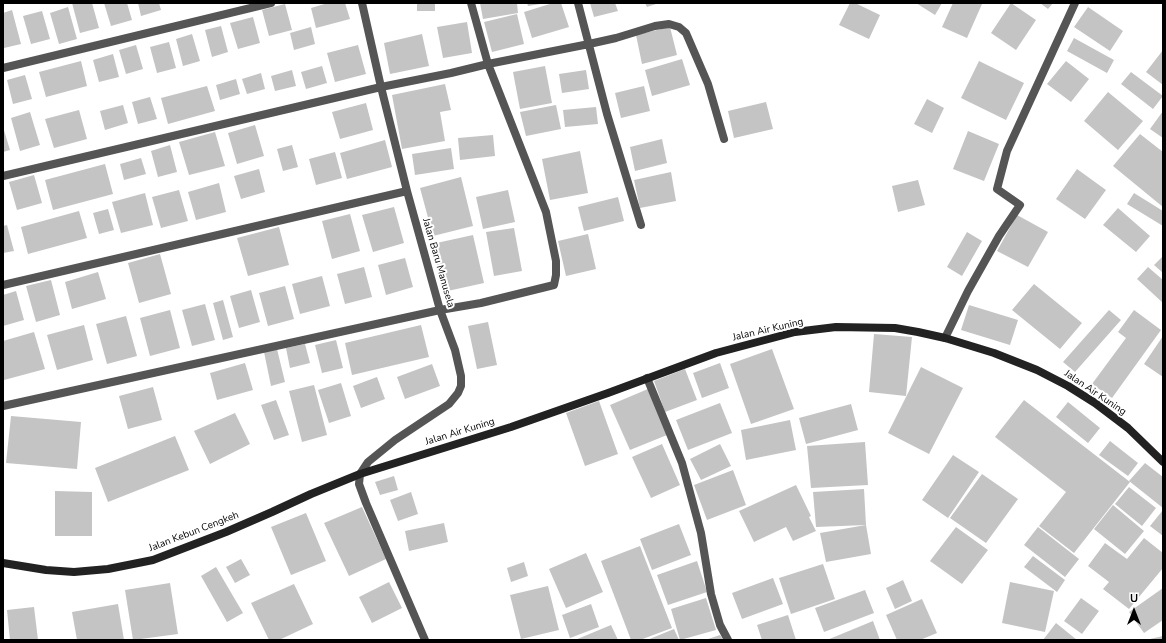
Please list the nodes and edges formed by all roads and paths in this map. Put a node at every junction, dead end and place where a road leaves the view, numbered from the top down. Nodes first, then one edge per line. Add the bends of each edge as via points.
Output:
1 (271, 3) edge
2 (362, 3) edge
3 (471, 3) edge
4 (578, 3) edge
5 (1075, 3) edge
6 (589, 44) junction
7 (488, 64) junction
8 (3, 68) edge
9 (381, 87) junction
10 (724, 139) dead end
11 (3, 176) edge
12 (407, 191) junction
13 (641, 225) dead end
14 (3, 285) edge
15 (440, 310) junction
16 (945, 338) junction
17 (647, 378) junction
18 (3, 406) edge
19 (1163, 462) edge
20 (360, 474) junction
21 (3, 563) edge
22 (425, 640) edge
23 (728, 640) edge

1 - 8 street
2 - 9 street, Jalan Baru Manusela
3 - 7 street
4 - 6 street
5 - 16 street via 1007,151 997,189 1020,205 995,243
6 - 7 street
6 - 10 street via 655,26 669,24 679,28 686,33 708,84
6 - 13 street via 607,114
7 - 9 street via 451,74
7 - 15 street via 546,212 556,261 556,275 554,285
9 - 11 street
9 - 12 street, Jalan Baru Manusela
12 - 14 street
12 - 15 street, Jalan Baru Manusela
15 - 18 street
15 - 20 street, Jalan Baru Manusela via 455,350 461,386 448,404 395,440 368,462
16 - 17 street, Jalan Air Kuning via 895,328 836,327 796,332 716,353
16 - 19 street, Jalan Air Kuning via 994,353 1042,372 1068,386 1128,428
17 - 20 street, Jalan Air Kuning via 511,427
17 - 23 street via 682,462 701,533 711,594 720,625
20 - 21 street, Jalan Kebun Cengkeh via 226,532 153,560 108,569 74,572
20 - 22 street via 359,484 366,503

